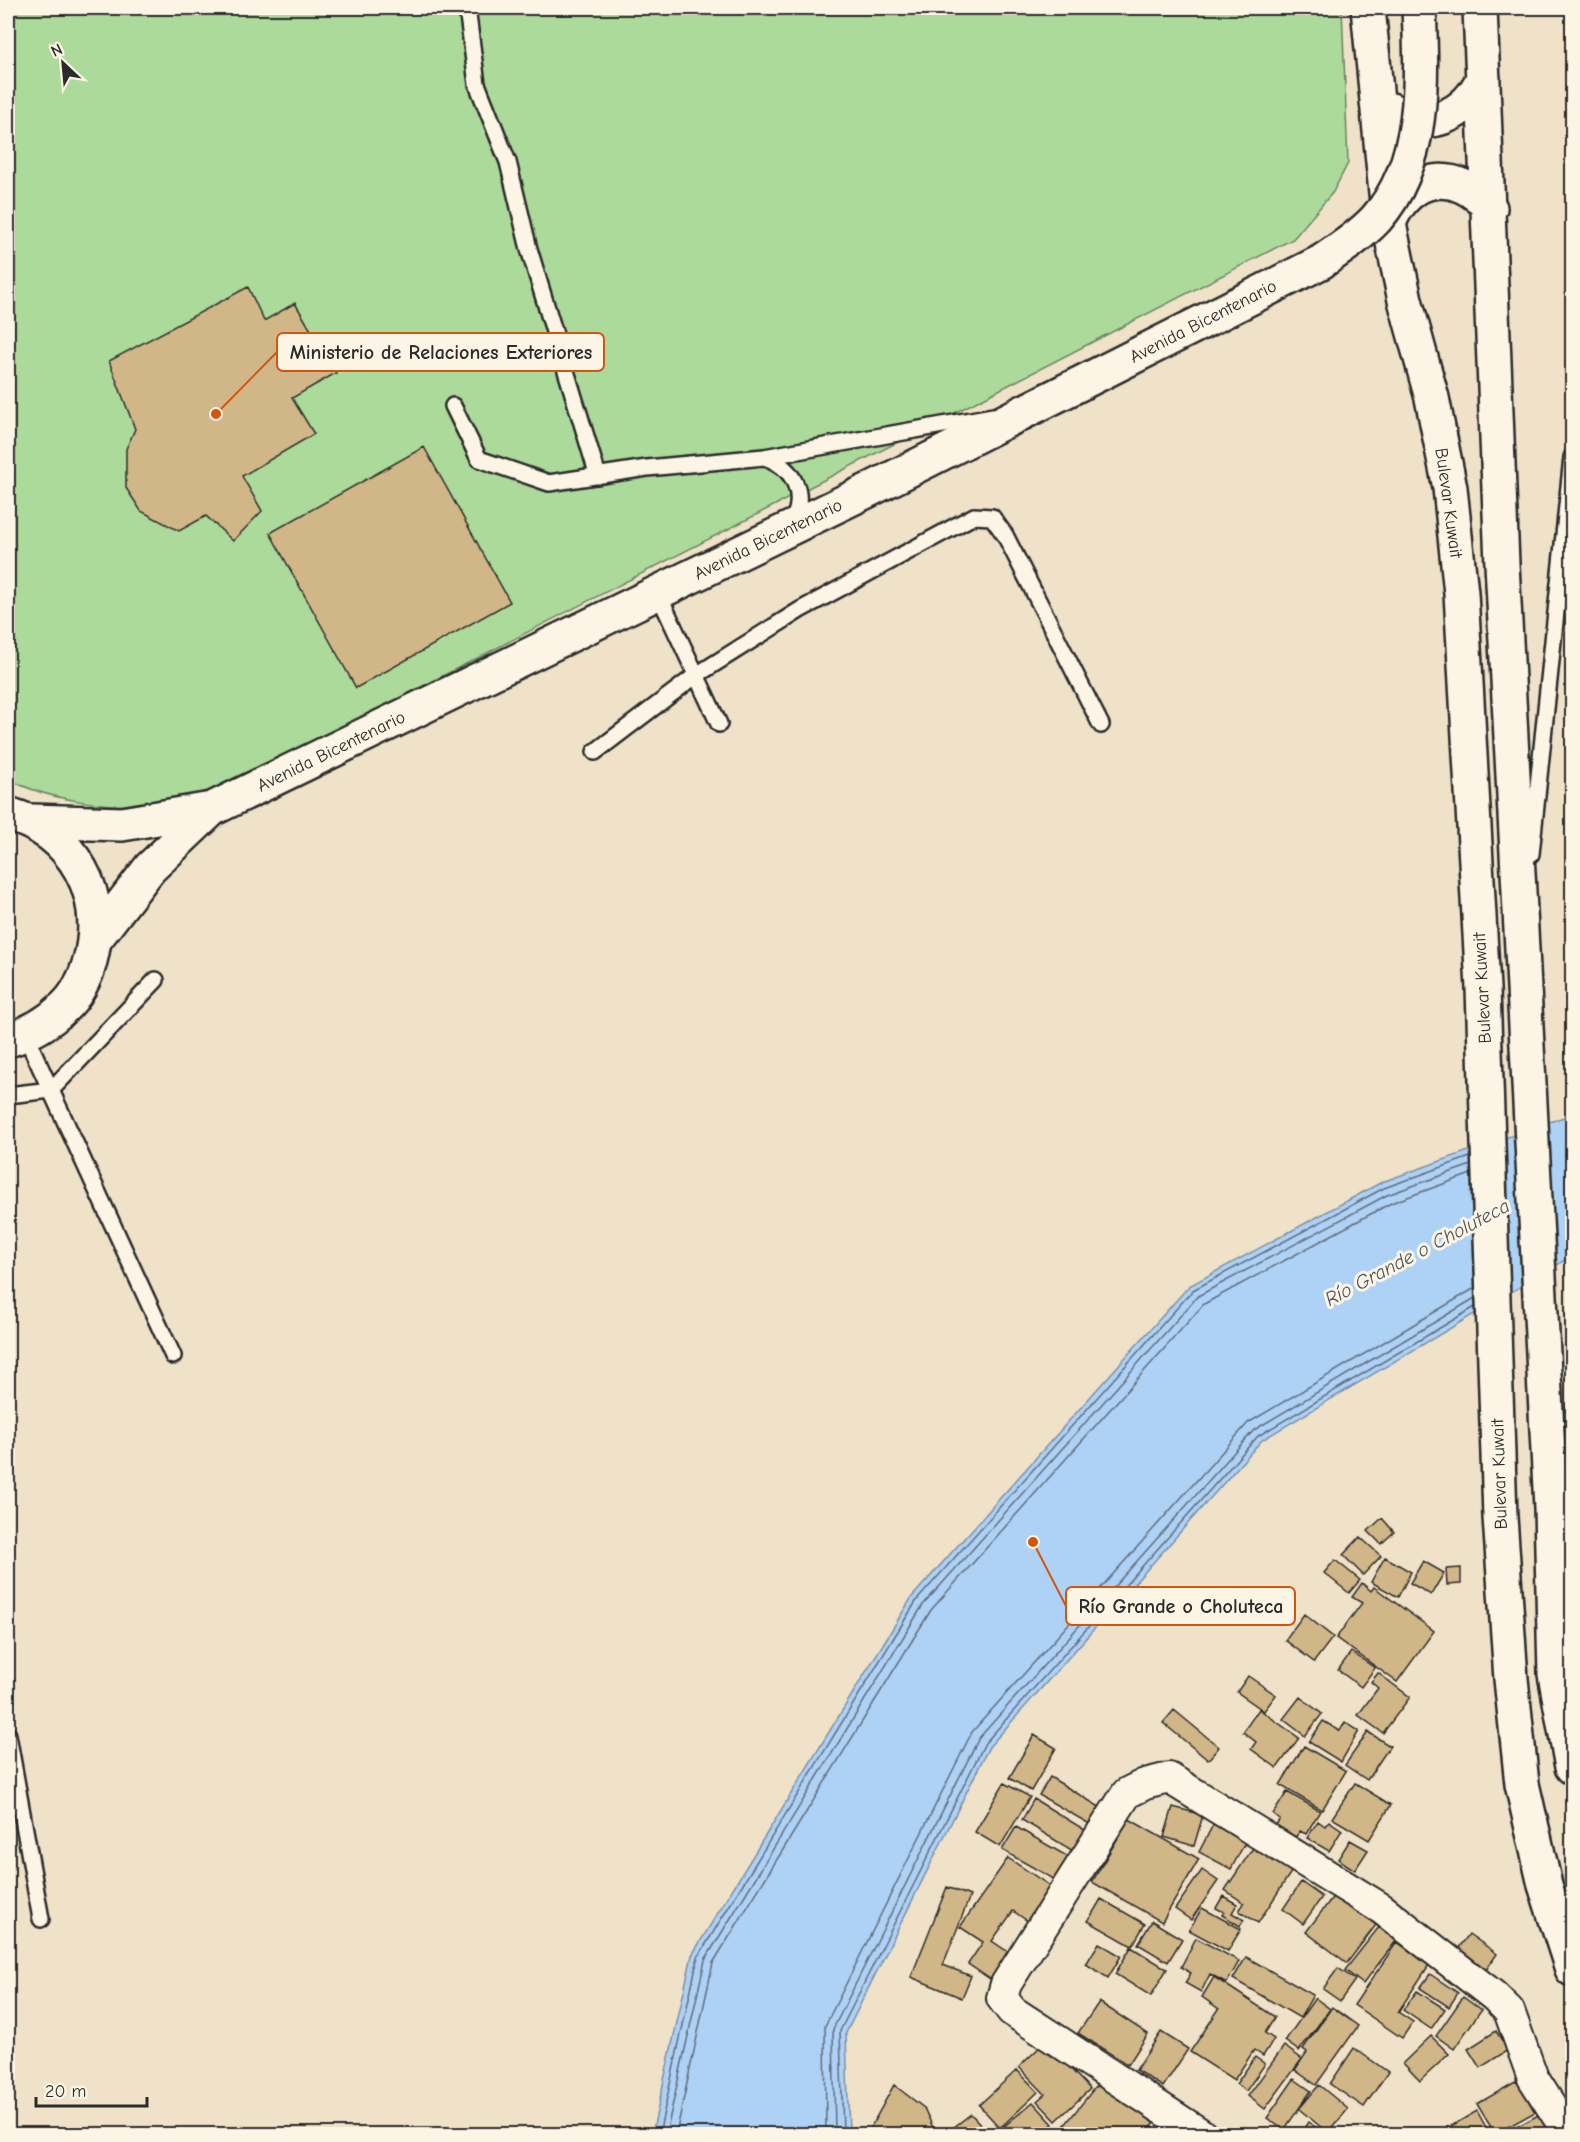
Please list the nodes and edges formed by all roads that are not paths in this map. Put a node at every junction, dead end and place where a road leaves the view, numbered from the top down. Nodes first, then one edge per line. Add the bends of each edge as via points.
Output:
1 (467, 8) edge
2 (1368, 8) edge
3 (1419, 8) edge
4 (1480, 8) edge
5 (1483, 78) junction
6 (1374, 94) junction
7 (1490, 208) junction
8 (1389, 224) junction
9 (453, 406) dead end
10 (1028, 410) junction
11 (765, 457) junction
12 (1572, 457) edge
13 (598, 477) junction
14 (785, 531) junction
15 (658, 593) junction
16 (695, 676) junction
17 (719, 724) dead end
18 (1101, 725) dead end
19 (595, 752) dead end
20 (212, 809) junction
21 (19, 818) edge
22 (1523, 932) junction
23 (96, 938) junction
24 (156, 980) dead end
25 (16, 1037) edge
26 (51, 1090) junction
27 (8, 1095) edge
28 (173, 1356) dead end
29 (8, 1735) edge
30 (1572, 1767) edge
31 (41, 1919) dead end
32 (1572, 1970) edge
33 (1201, 2134) edge
34 (1569, 2134) edge

1 - 13 lane via 477,84 508,162 529,249
2 - 6 main road, Bulevar Kuwait
3 - 10 main road, Avenida Bicentenario, bridge via 1422,79 1410,158 1396,191 1376,219 1321,262
4 - 5 main road
5 - 6 main road via 1462,109 1427,121 1398,114
5 - 7 main road
6 - 8 main road, Bulevar Kuwait
7 - 8 main road via 1466,186 1434,182 1418,186 1405,196
7 - 22 main road via 1502,564
8 - 32 main road, Bulevar Kuwait via 1450,488 1461,593 1483,988 1500,1517 1511,1679 1522,1784 1545,1884
9 - 13 lane via 479,459 549,483
10 - 11 lane
10 - 14 main road, Avenida Bicentenario
11 - 13 lane via 647,468
11 - 14 lane via 785,468 798,488 798,511
12 - 22 lane
14 - 15 main road, Avenida Bicentenario
15 - 16 lane
15 - 20 main road, Avenida Bicentenario
16 - 17 lane
16 - 18 lane via 800,610 975,516 992,517 1005,535
16 - 19 lane
20 - 21 main road, Avenida Bicentenario via 122,824
20 - 23 main road, Avenida Bicentenario via 150,868
21 - 23 main road via 60,841 81,869 93,902
22 - 30 main road via 1551,1508 1555,1674
23 - 25 main road via 86,975 64,1008
24 - 26 lane
25 - 26 lane
26 - 27 lane
26 - 28 lane
29 - 31 lane
33 - 34 street via 1012,2011 1002,1998 1006,1984 1127,1793 1169,1778 1382,1909 1494,1996 1509,2011 1533,2078

